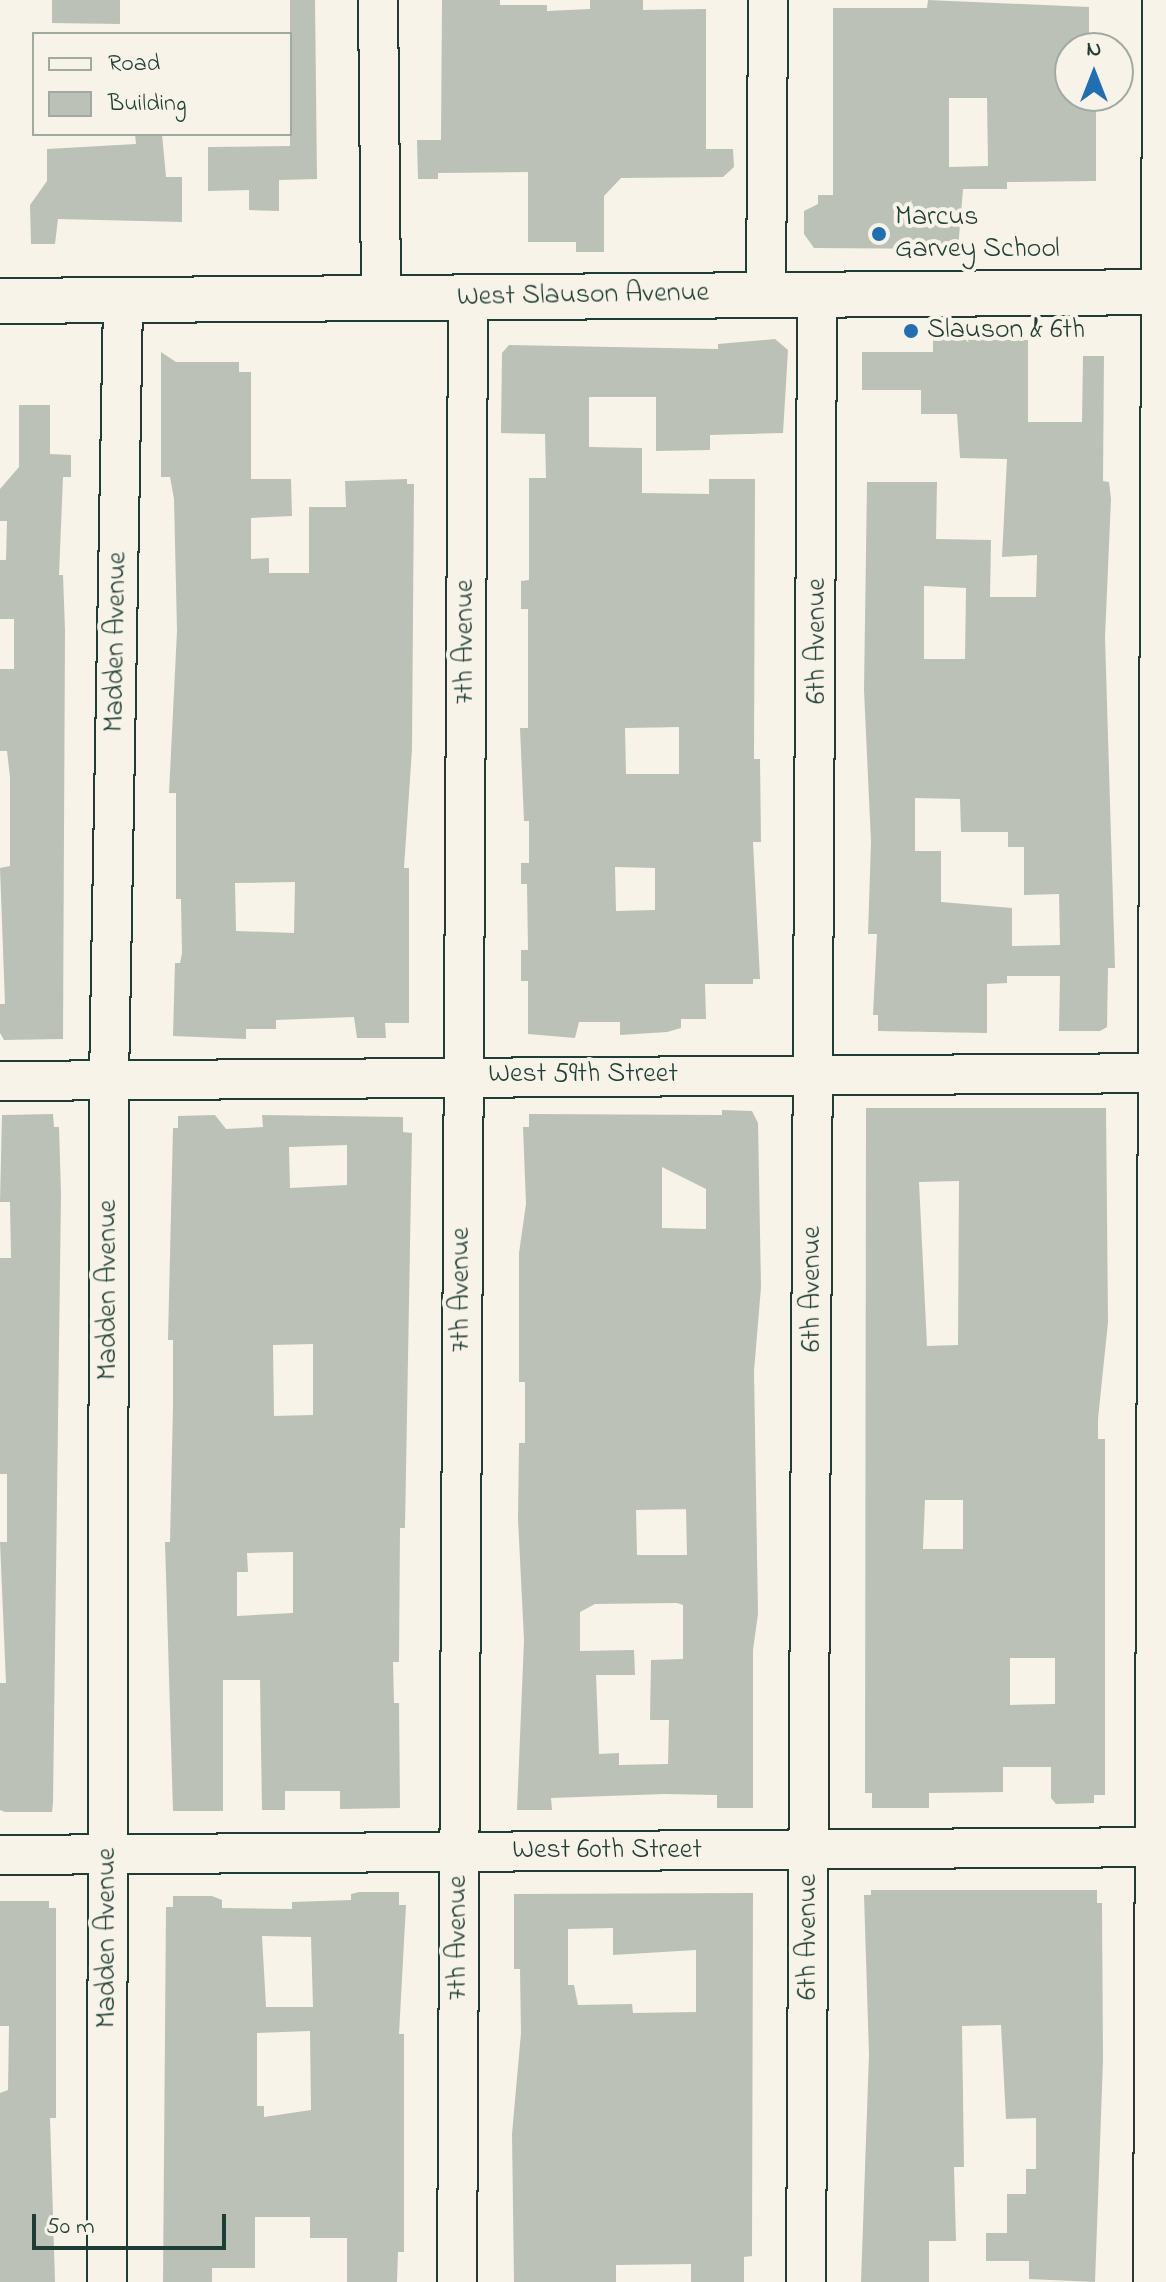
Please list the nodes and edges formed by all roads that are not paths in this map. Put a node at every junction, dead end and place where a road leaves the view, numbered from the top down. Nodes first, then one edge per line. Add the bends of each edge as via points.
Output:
1 (378, 0) edge
2 (768, 0) edge
3 (1162, 0) edge
4 (1164, 292) edge
5 (766, 295) junction
6 (817, 295) junction
7 (381, 297) junction
8 (468, 298) junction
9 (123, 299) junction
10 (0, 301) edge
11 (1163, 438) edge
12 (1162, 1073) edge
13 (464, 1074) junction
14 (815, 1075) junction
15 (0, 1081) edge
16 (109, 1081) junction
17 (1160, 1847) edge
18 (809, 1850) junction
19 (459, 1852) junction
20 (109, 1854) junction
21 (0, 1855) edge
22 (107, 2282) edge
23 (457, 2282) edge
24 (806, 2282) edge
25 (1153, 2282) edge

1 - 7 street
2 - 5 street
3 - 4 street
4 - 6 main road, West Slauson Avenue
4 - 11 street
5 - 6 main road, West Slauson Avenue
5 - 8 main road, West Slauson Avenue
6 - 14 street, 6th Avenue
7 - 8 main road, West Slauson Avenue
7 - 9 main road, West Slauson Avenue
8 - 13 street, 7th Avenue
9 - 10 main road, West Slauson Avenue
9 - 16 street, Madden Avenue
11 - 12 street
12 - 14 street, West 59th Street
12 - 17 street
13 - 14 street, West 59th Street
13 - 16 street, West 59th Street
13 - 19 street, 7th Avenue
14 - 18 street, 6th Avenue
15 - 16 street, West 59th Street
16 - 20 street, Madden Avenue
17 - 18 street, West 60th Street
17 - 25 street
18 - 19 street, West 60th Street
18 - 24 street, 6th Avenue
19 - 20 street, West 60th Street
19 - 23 street, 7th Avenue
20 - 21 street, West 60th Street
20 - 22 street, Madden Avenue

